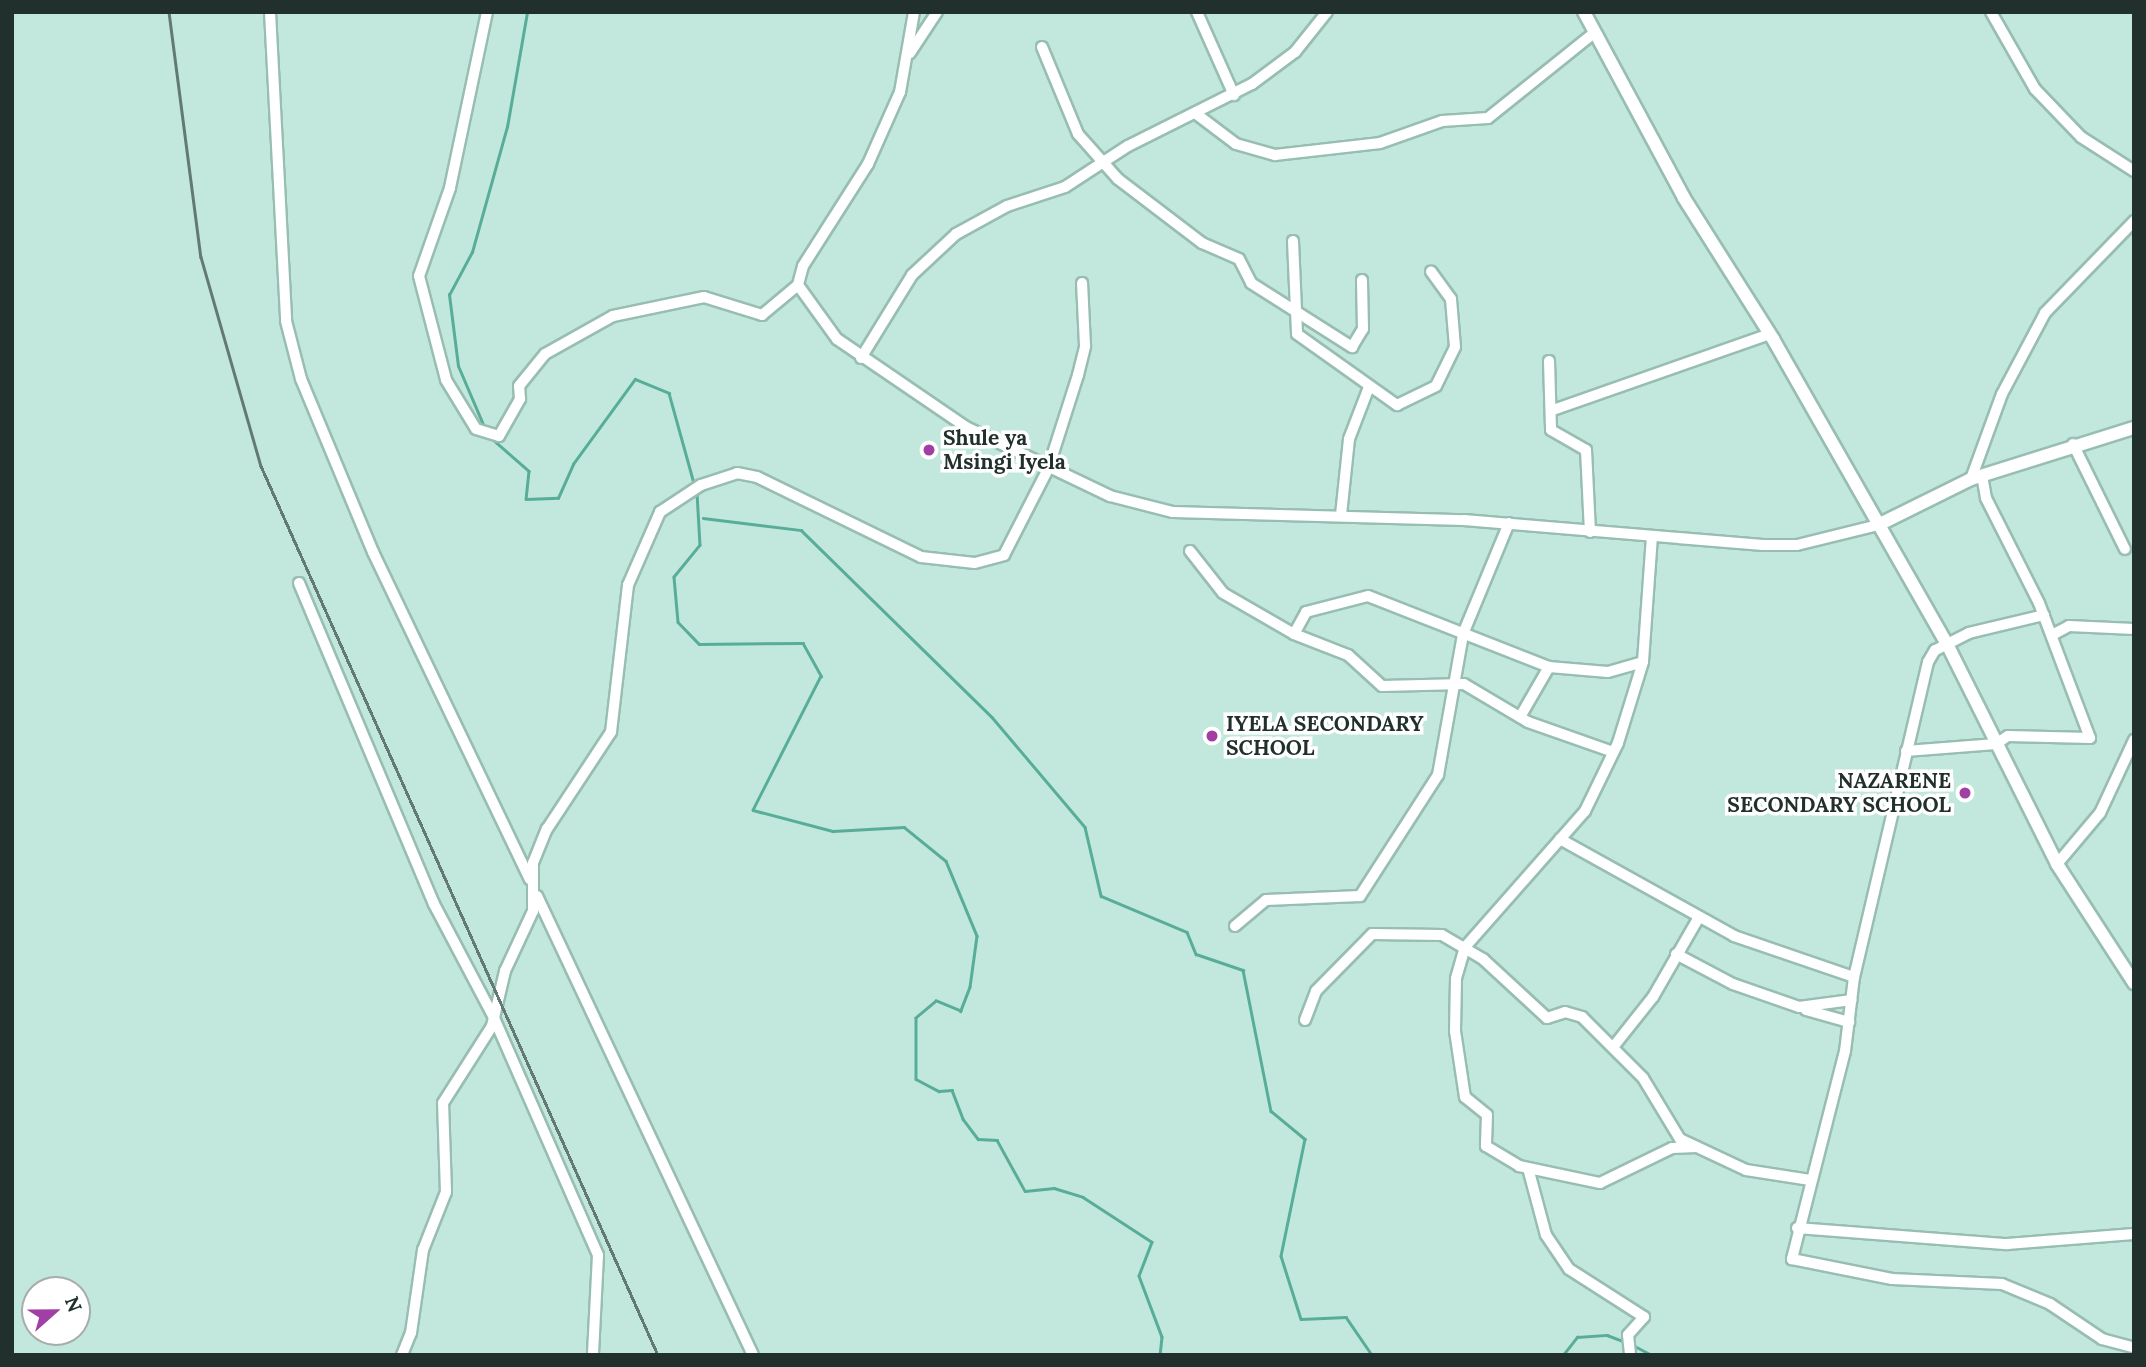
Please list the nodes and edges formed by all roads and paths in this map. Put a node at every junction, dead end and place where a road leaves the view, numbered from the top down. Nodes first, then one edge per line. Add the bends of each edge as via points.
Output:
1 (270, 12) edge
2 (487, 12) edge
3 (914, 12) edge
4 (936, 12) edge
5 (1197, 12) edge
6 (1327, 12) edge
7 (1584, 12) edge
8 (1990, 12) edge
9 (1594, 33) junction
10 (1042, 47) dead end
11 (910, 53) junction
12 (1234, 95) junction
13 (1195, 113) junction
14 (1101, 162) junction
15 (2134, 171) edge
16 (2134, 221) edge
17 (1293, 241) dead end
18 (1431, 271) dead end
19 (1362, 280) dead end
20 (1082, 283) dead end
21 (798, 285) junction
22 (1294, 310) junction
23 (1770, 334) junction
24 (861, 358) junction
25 (1549, 361) dead end
26 (1369, 387) junction
27 (1553, 410) junction
28 (2134, 428) edge
29 (2073, 444) junction
30 (1048, 469) junction
31 (1977, 477) junction
32 (1341, 515) junction
33 (1509, 523) junction
34 (1878, 525) junction
35 (1590, 531) junction
36 (1652, 536) junction
37 (2125, 549) dead end
38 (1190, 551) dead end
39 (299, 583) dead end
40 (2044, 615) junction
41 (2134, 629) edge
42 (1294, 634) junction
43 (1463, 634) junction
44 (2052, 635) junction
45 (1946, 642) junction
46 (1643, 662) junction
47 (1549, 667) junction
48 (1453, 684) junction
49 (1520, 718) junction
50 (2134, 740) edge
51 (1996, 744) junction
52 (1906, 751) junction
53 (1613, 752) junction
54 (2122, 768) junction
55 (2134, 775) edge
56 (1560, 839) junction
57 (2057, 864) junction
58 (533, 886) junction
59 (1699, 917) junction
60 (1235, 926) dead end
61 (1465, 947) junction
62 (1676, 954) junction
63 (1854, 977) junction
64 (2134, 983) edge
65 (1852, 1000) junction
66 (1799, 1007) junction
67 (495, 1018) junction
68 (1305, 1020) dead end
69 (1849, 1022) junction
70 (1614, 1046) junction
71 (1696, 1147) junction
72 (1528, 1168) junction
73 (1810, 1180) junction
74 (1797, 1228) junction
75 (2134, 1234) edge
76 (2130, 1349) edge
77 (402, 1355) edge
78 (593, 1355) edge
79 (753, 1355) edge
80 (1630, 1355) edge

1 - 58 street via 286,321 301,379 373,552
2 - 21 street via 450,188 419,276 446,380 476,429 499,436 520,399 519,386 545,354 612,316 704,297 762,315
3 - 11 street
4 - 11 street
5 - 12 street
6 - 12 street via 1295,52
7 - 9 street
8 - 15 street via 2035,89 2081,137
9 - 13 street via 1489,118 1442,121 1380,143 1275,155 1236,144
9 - 23 street via 1684,198
10 - 14 street via 1074,128
11 - 21 street via 900,92 868,164 803,266
12 - 13 street
13 - 14 street
14 - 22 street via 1202,243 1239,259 1251,283
14 - 24 street via 1065,187 1007,206 956,234 912,275
16 - 31 street via 2045,313 2013,369
17 - 22 street
18 - 26 street via 1446,286 1458,331 1444,376 1402,405
19 - 22 street via 1365,314 1355,346
20 - 30 street via 1083,356
21 - 24 street via 827,329
22 - 26 street via 1297,334
23 - 27 street
23 - 34 street
24 - 30 street via 966,427
25 - 27 street
26 - 32 street via 1349,439
27 - 35 street via 1553,433 1586,450
28 - 29 street
29 - 31 street
29 - 37 street
30 - 32 street via 1173,512
30 - 58 street via 1014,544 993,561 975,563 921,557 757,477 737,473 701,485 660,512 636,559 611,732 555,810 533,863
31 - 34 street
31 - 40 street
32 - 33 street
33 - 35 street
33 - 43 street
34 - 36 street via 1797,545
34 - 45 street
35 - 36 street
36 - 46 street
38 - 42 street via 1223,593
39 - 67 street via 434,904
40 - 44 street
40 - 45 street
41 - 44 street via 2069,626
42 - 43 street via 1306,612 1368,596
42 - 48 street via 1348,655 1382,686
43 - 47 street
43 - 48 street
44 - 51 street via 2090,738 2008,736
45 - 51 street
45 - 52 street via 1928,662
46 - 47 street via 1608,672
46 - 53 street
47 - 49 street
48 - 49 street via 1480,690
48 - 60 street via 1438,775 1360,896 1266,900
49 - 53 street
50 - 54 street
51 - 52 street
51 - 57 street
52 - 63 street
53 - 56 street via 1586,811
54 - 55 street
54 - 57 street via 2092,825
56 - 59 street
56 - 61 street
57 - 64 street
58 - 67 street via 531,919 505,971
58 - 79 street
59 - 62 street
59 - 63 street via 1757,947
61 - 68 street via 1434,933 1372,934 1316,991
61 - 70 street via 1544,1016 1573,1012
61 - 72 street via 1454,1014 1465,1097 1487,1113 1486,1146
62 - 66 street via 1733,984
62 - 70 street
63 - 65 street
65 - 66 street
65 - 69 street
66 - 69 street
67 - 77 street via 443,1103 446,1192 423,1250 411,1333
67 - 78 street via 598,1255
69 - 73 street
70 - 71 street via 1652,1090 1675,1134
71 - 72 street via 1672,1148 1600,1183
71 - 73 street via 1746,1170
72 - 80 street via 1546,1235 1569,1269 1644,1317 1628,1335
73 - 74 street
74 - 75 street via 2007,1244
74 - 76 street via 1795,1262 1892,1279 2002,1284 2050,1304 2102,1339

